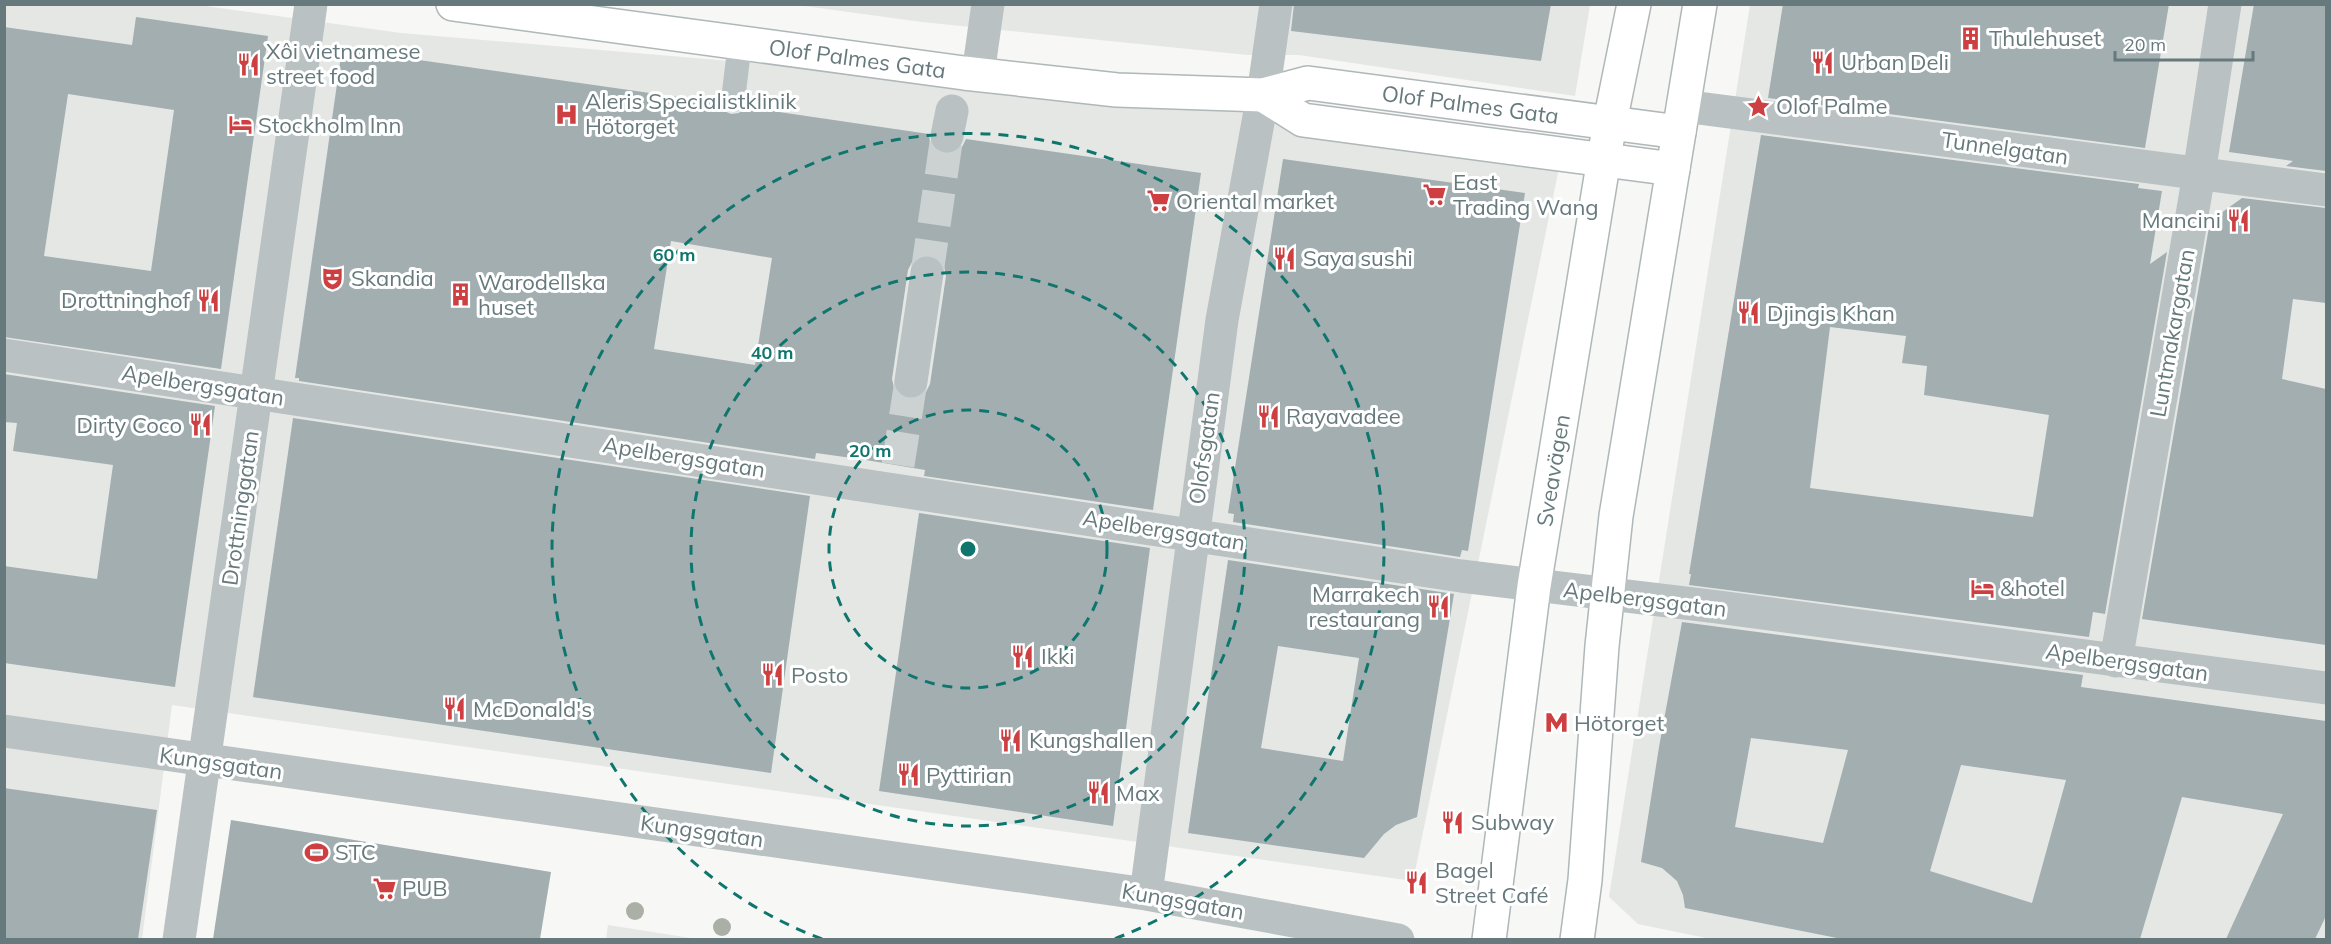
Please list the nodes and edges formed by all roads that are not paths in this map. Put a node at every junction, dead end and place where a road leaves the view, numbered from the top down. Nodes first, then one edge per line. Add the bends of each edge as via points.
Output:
1 (311, 4) edge
2 (453, 4) edge
3 (988, 4) edge
4 (1276, 4) edge
5 (1634, 4) edge
6 (1700, 4) edge
7 (2225, 4) edge
8 (741, 42) junction
9 (978, 74) junction
10 (1263, 95) junction
11 (733, 100) dead end
12 (1681, 119) junction
13 (1610, 123) junction
14 (1604, 160) junction
15 (1673, 169) junction
16 (2199, 174) junction
17 (2326, 190) edge
18 (927, 273) tunnel mouth
19 (4, 355) edge
20 (911, 381) tunnel mouth
21 (256, 393) junction
22 (1193, 534) junction
23 (1534, 586) junction
24 (1607, 595) junction
25 (2116, 660) junction
26 (2326, 688) edge
27 (4, 731) edge
28 (204, 761) junction
29 (1146, 894) junction
30 (179, 939) edge
31 (1398, 939) edge
32 (1489, 939) edge
33 (1577, 939) edge

1 - 21 street, Drottninggatan
2 - 8 main road, Olof Palmes Gata
3 - 9 street
4 - 10 street, Olofsgatan
5 - 13 main road, Sveavägen
6 - 12 main road
7 - 16 street, Luntmakargatan
8 - 9 main road, Olof Palmes Gata
8 - 11 lane
9 - 10 main road, Olof Palmes Gata via 1117,90
10 - 13 main road, Olof Palmes Gata via 1308,83
10 - 14 main road, Olof Palmes Gata via 1304,120
10 - 22 street, Olofsgatan via 1222,320
12 - 13 main road, Olof Palmes Gata
12 - 15 main road
12 - 16 street, Tunnelgatan
13 - 14 main road, Sveavägen
14 - 15 main road, Olof Palmes Gata
14 - 23 main road, Sveavägen
15 - 24 main road
16 - 17 street, Tunnelgatan
16 - 25 street, Luntmakargatan
18 - 20 street
19 - 21 street, Apelbergsgatan
21 - 22 street, Apelbergsgatan
21 - 28 street, Drottninggatan
22 - 23 street, Apelbergsgatan
22 - 29 street, Olofsgatan
23 - 24 street, Apelbergsgatan
23 - 32 main road, Sveavägen
24 - 25 street, Apelbergsgatan
24 - 33 main road via 1586,880
25 - 26 street, Apelbergsgatan
27 - 28 street, Kungsgatan
28 - 29 street, Kungsgatan
28 - 30 street, Drottninggatan
29 - 31 street, Kungsgatan

